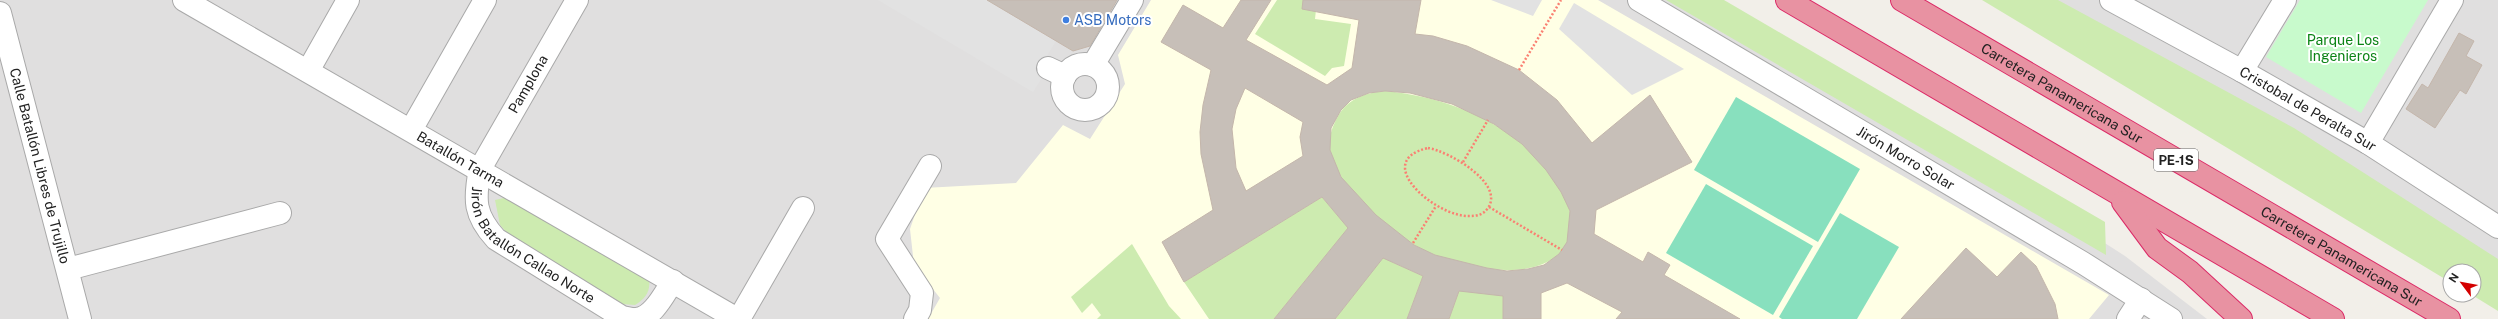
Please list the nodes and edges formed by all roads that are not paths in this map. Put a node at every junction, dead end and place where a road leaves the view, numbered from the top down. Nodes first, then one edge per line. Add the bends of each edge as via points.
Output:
1 (7, 0) edge
2 (184, 0) edge
3 (348, 0) edge
4 (485, 0) edge
5 (577, 0) edge
6 (1132, 0) edge
7 (1639, 0) edge
8 (1787, 0) edge
9 (1902, 0) edge
10 (2111, 0) edge
11 (2285, 0) edge
12 (2452, 0) edge
13 (0, 13) edge
14 (1093, 65) junction
15 (308, 71) junction
16 (2242, 71) junction
17 (411, 130) junction
18 (2368, 143) junction
19 (930, 166) dead end
20 (480, 169) junction
21 (2117, 195) junction
22 (804, 208) dead end
23 (280, 213) dead end
24 (2498, 227) edge
25 (68, 269) junction
26 (673, 281) junction
27 (2141, 299) junction
28 (80, 319) edge
29 (632, 319) edge
30 (636, 319) edge
31 (738, 319) edge
32 (915, 319) edge
33 (2128, 319) edge
34 (2171, 319) edge
35 (2241, 319) edge
36 (2333, 319) edge
37 (2449, 319) edge

1 - 13 street
2 - 15 street, Batallón Tarma
3 - 15 street
4 - 17 street
5 - 20 street, Pamplona
6 - 14 street
7 - 27 street, Jirón Morro Solar
8 - 21 highway
9 - 37 highway, Carretera Panamericana Sur / PE-1S
10 - 16 street, Cristobal de Peralta Sur
11 - 16 street
12 - 18 street
13 - 25 street, Calle Batallón Libres de Trujillo
14 - 14 street via 1077,65 1056,72 1069,104 1083,110 1092,109 1105,100 1108,83 1106,75
15 - 17 street, Batallón Tarma
16 - 18 street, Cristobal de Peralta Sur
17 - 20 street, Batallón Tarma
18 - 24 street, Cristobal de Peralta Sur
19 - 32 street via 887,239 922,293 920,310
20 - 26 street, Batallón Tarma
20 - 29 street, Jirón Batallón Callao Norte via 475,191 477,207 483,224 496,239 622,317
21 - 35 highway via 2156,248 2190,272
21 - 36 highway
22 - 31 street
23 - 25 street
25 - 28 street, Calle Batallón Libres de Trujillo
26 - 30 street via 652,311 642,319
26 - 31 street, Batallón Tarma
27 - 33 street
27 - 34 street, Jirón Morro Solar

